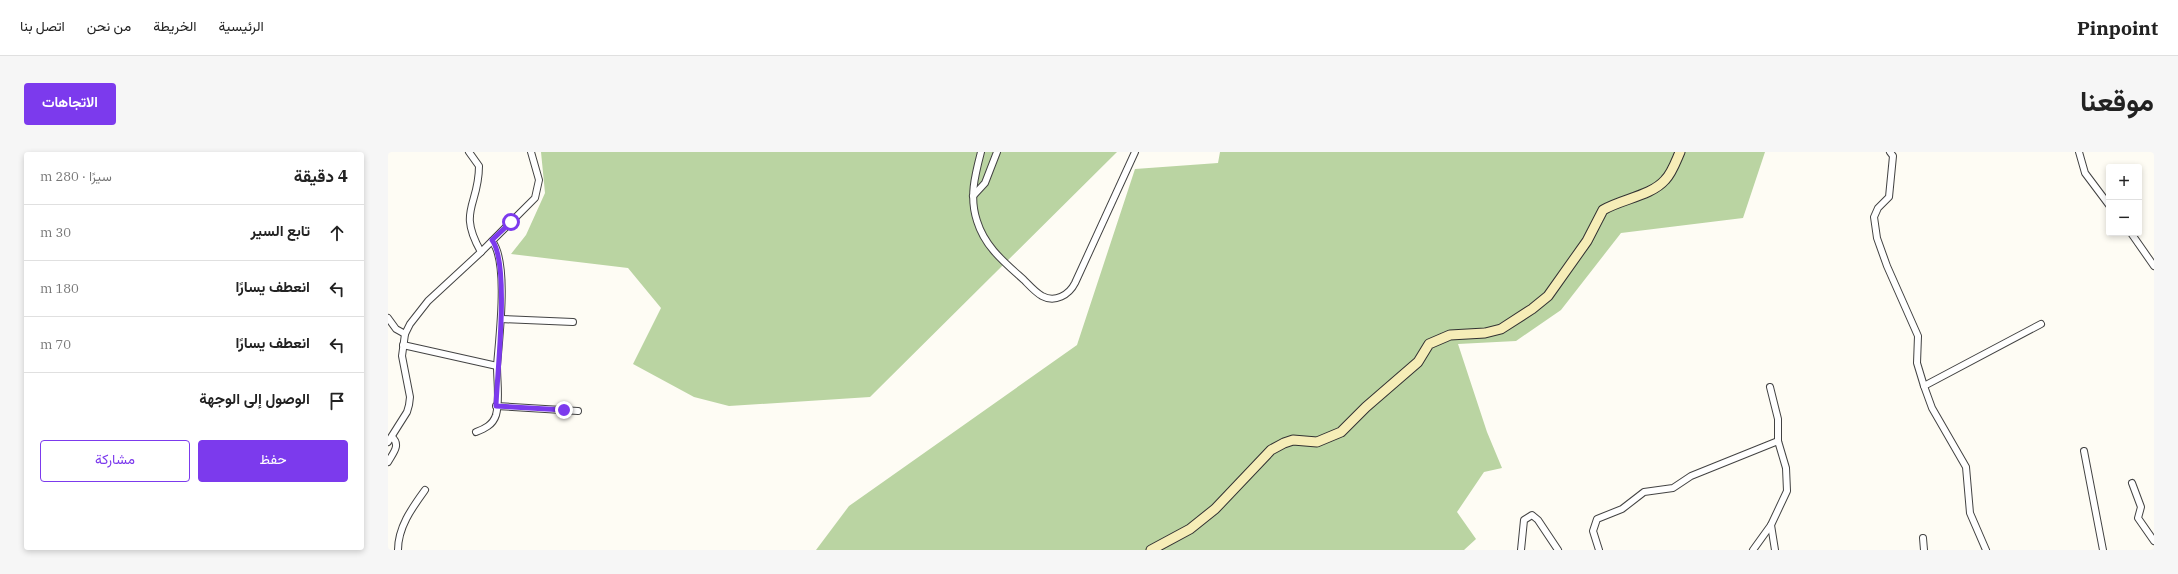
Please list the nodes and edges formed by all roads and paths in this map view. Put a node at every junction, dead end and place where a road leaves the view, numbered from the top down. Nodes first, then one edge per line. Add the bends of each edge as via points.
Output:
1 (469, 152) edge
2 (531, 152) edge
3 (981, 152) edge
4 (997, 152) edge
5 (1135, 152) edge
6 (1680, 152) edge
7 (1890, 152) edge
8 (2079, 152) edge
9 (973, 196) junction
10 (2106, 201) edge
11 (2133, 236) edge
12 (492, 240) junction
13 (481, 252) junction
14 (2154, 266) edge
15 (388, 318) edge
16 (501, 320) junction
17 (573, 322) dead end
18 (2041, 324) dead end
19 (405, 334) junction
20 (402, 345) junction
21 (497, 366) junction
22 (1924, 386) junction
23 (1770, 387) dead end
24 (496, 406) junction
25 (578, 411) dead end
26 (476, 432) dead end
27 (390, 440) edge
28 (1778, 441) junction
29 (2084, 452) dead end
30 (388, 462) edge
31 (2132, 483) dead end
32 (424, 490) dead end
33 (1771, 525) junction
34 (1923, 538) dead end
35 (2154, 541) edge
36 (398, 550) edge
37 (1151, 550) edge
38 (1520, 550) edge
39 (1558, 550) edge
40 (1599, 550) edge
41 (1753, 550) edge
42 (1775, 550) edge
43 (1924, 550) edge
44 (1986, 550) edge
45 (2103, 550) edge

1 - 13 street via 479,166 469,212 469,227
2 - 12 street via 539,180 537,192
3 - 9 street via 973,180
4 - 9 street via 985,183
5 - 9 street via 1075,283 1068,292 1058,298 1041,296 997,256 985,239 977,220
6 - 37 street via 1661,184 1603,210 1587,241 1548,296 1532,309 1501,329 1485,333 1450,335 1429,344 1418,362 1341,432 1317,442 1284,442 1271,450 1215,509 1190,530
7 - 22 street via 1893,156 1890,197 1878,208 1874,217 1877,238 1918,336 1917,363
8 - 10 street via 2085,173
11 - 14 street
12 - 13 street
12 - 16 street via 498,252
13 - 19 street via 428,301
15 - 19 street via 396,329
16 - 17 street
16 - 21 street
18 - 22 street
19 - 20 street
20 - 21 street
20 - 27 street via 409,405
21 - 24 street
22 - 44 street via 1932,408 1966,467 1970,514
23 - 28 street via 1778,419
24 - 25 street
24 - 26 street via 496,415 491,423
27 - 30 street via 396,442 397,446
28 - 33 street via 1786,468 1786,491
28 - 40 street via 1691,476 1673,488 1644,492 1622,509 1597,519 1594,531
29 - 45 street
31 - 35 street via 2141,507 2138,518
32 - 36 street via 408,514 398,541
33 - 41 street
33 - 42 street
34 - 43 street
38 - 39 street via 1524,520 1532,515

